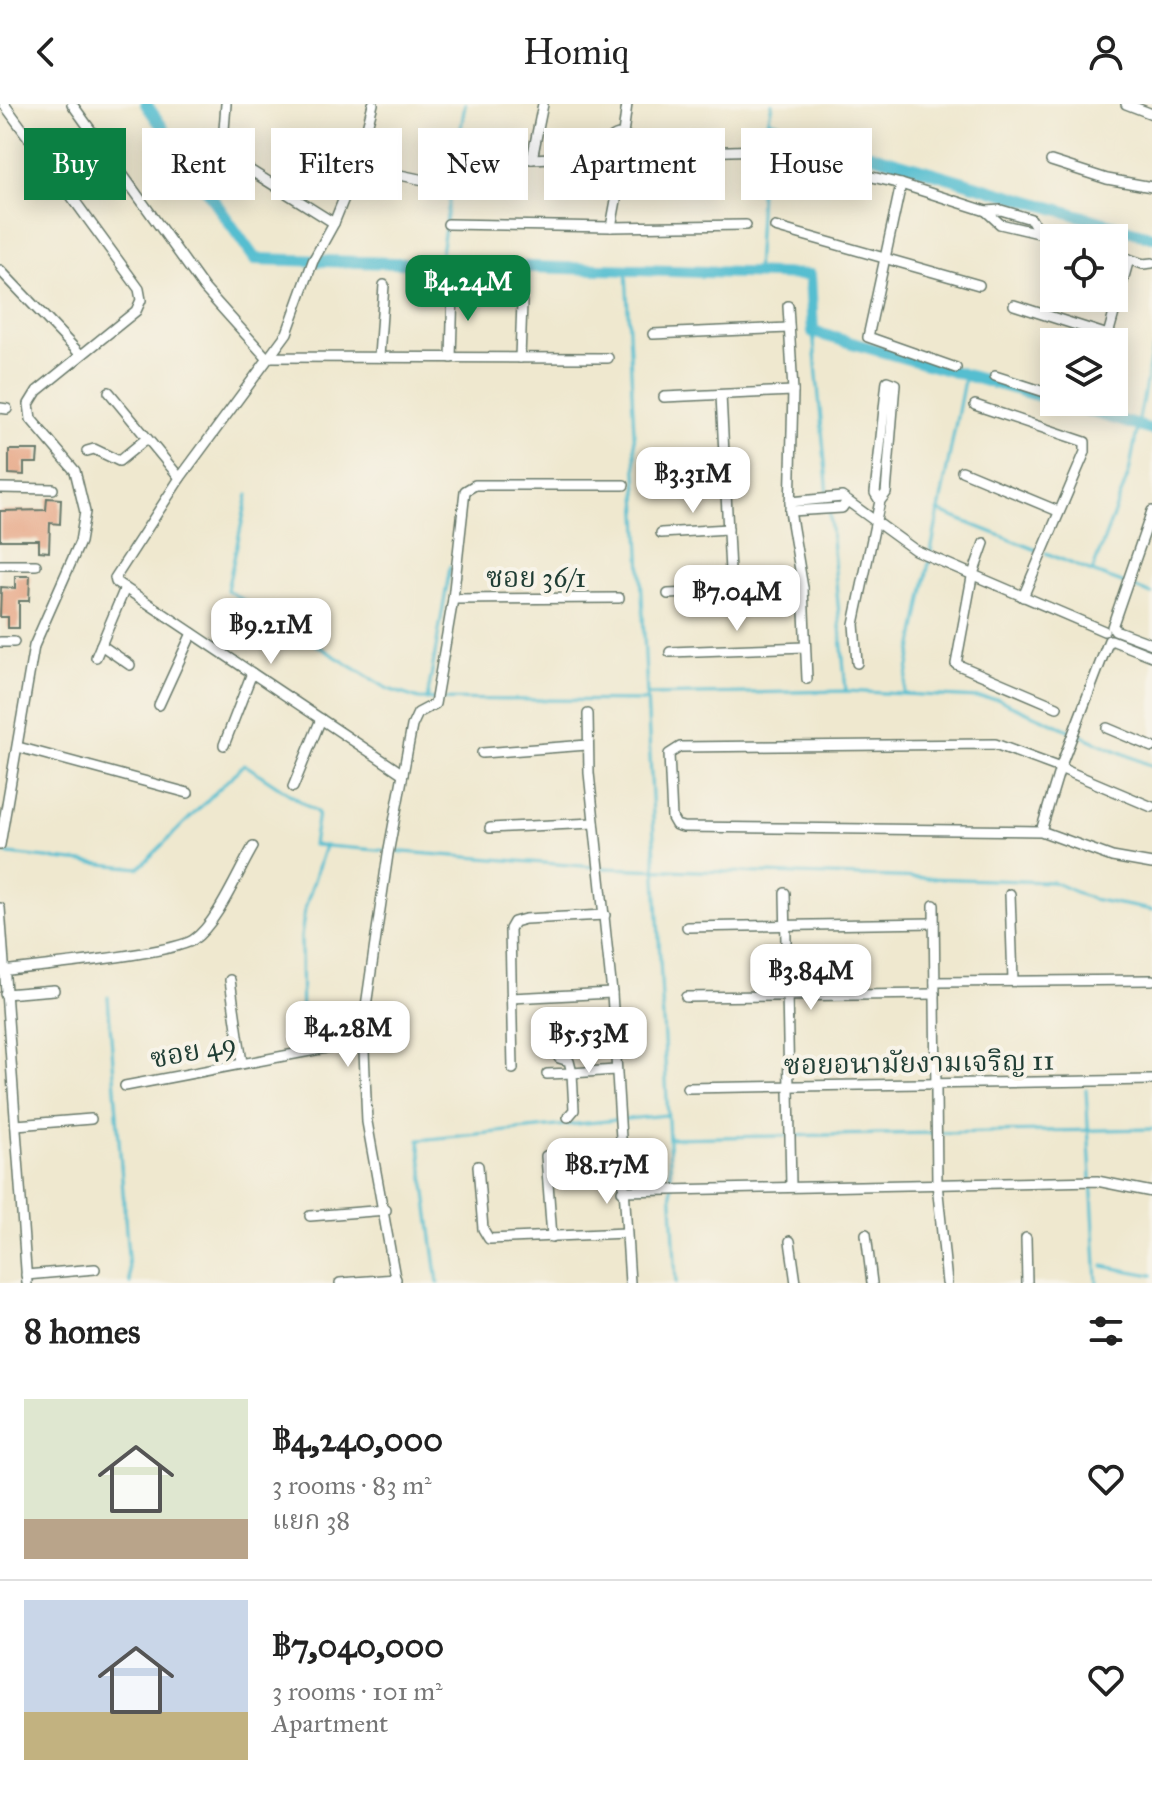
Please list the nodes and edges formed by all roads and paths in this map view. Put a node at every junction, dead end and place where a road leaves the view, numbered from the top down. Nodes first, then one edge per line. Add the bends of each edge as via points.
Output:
1 (4, 104) edge
2 (72, 104) edge
3 (226, 104) edge
4 (373, 104) edge
5 (543, 104) edge
6 (627, 104) edge
7 (1126, 104) edge
8 (1152, 114) edge
9 (367, 128) edge
10 (624, 128) edge
11 (725, 151) edge
12 (528, 158) edge
13 (532, 159) junction
14 (544, 159) edge
15 (1051, 161) dead end
16 (901, 184) junction
17 (1152, 187) edge
18 (343, 200) edge
19 (616, 200) edge
20 (986, 211) junction
21 (334, 223) junction
22 (448, 224) dead end
23 (746, 225) dead end
24 (611, 227) junction
25 (775, 227) dead end
26 (1039, 232) joint
27 (886, 259) junction
28 (1129, 259) joint
29 (1148, 263) edge
30 (0, 270) edge
31 (1152, 275) edge
32 (384, 285) dead end
33 (979, 285) dead end
34 (453, 287) dead end
35 (522, 302) dead end
36 (1014, 305) dead end
37 (788, 306) dead end
38 (789, 328) junction
39 (1079, 328) edge
40 (1110, 328) edge
41 (653, 334) dead end
42 (80, 354) junction
43 (266, 357) junction
44 (379, 357) junction
45 (451, 358) junction
46 (520, 358) junction
47 (608, 358) dead end
48 (956, 368) dead end
49 (995, 376) dead end
50 (1040, 390) edge
51 (793, 391) junction
52 (109, 392) dead end
53 (721, 395) junction
54 (664, 397) dead end
55 (975, 405) dead end
56 (146, 439) junction
57 (87, 451) dead end
58 (724, 461) junction
59 (663, 466) dead end
60 (962, 471) dead end
61 (180, 478) junction
62 (624, 485) dead end
63 (0, 488) edge
64 (53, 489) dead end
65 (880, 501) junction
66 (844, 502) junction
67 (790, 506) junction
68 (1058, 511) junction
69 (1152, 511) edge
70 (875, 523) junction
71 (728, 529) junction
72 (661, 533) dead end
73 (1148, 536) edge
74 (984, 543) dead end
75 (0, 565) edge
76 (36, 565) dead end
77 (972, 577) junction
78 (125, 588) junction
79 (803, 588) junction
80 (731, 591) junction
81 (668, 594) dead end
82 (1023, 597) junction
83 (619, 598) dead end
84 (453, 599) junction
85 (192, 633) junction
86 (1110, 634) junction
87 (0, 642) edge
88 (14, 642) dead end
89 (1152, 644) edge
90 (101, 645) junction
91 (805, 647) junction
92 (670, 652) dead end
93 (1152, 656) edge
94 (96, 657) dead end
95 (857, 663) dead end
96 (130, 665) dead end
97 (252, 673) junction
98 (807, 679) dead end
99 (159, 705) dead end
100 (1057, 707) dead end
101 (588, 714) dead end
102 (321, 719) junction
103 (1107, 728) dead end
104 (224, 745) dead end
105 (587, 745) junction
106 (18, 747) junction
107 (1152, 747) edge
108 (482, 753) dead end
109 (1060, 768) junction
110 (403, 774) junction
111 (293, 787) dead end
112 (188, 793) dead end
113 (1152, 807) edge
114 (594, 823) junction
115 (490, 828) dead end
116 (1041, 831) junction
117 (0, 844) edge
118 (253, 847) dead end
119 (1152, 864) edge
120 (785, 893) dead end
121 (1010, 894) dead end
122 (934, 905) dead end
123 (0, 908) edge
124 (605, 915) junction
125 (934, 923) junction
126 (785, 925) junction
127 (687, 927) dead end
128 (2, 971) edge
129 (230, 980) dead end
130 (1152, 980) edge
131 (1013, 981) junction
132 (935, 982) junction
133 (54, 990) dead end
134 (612, 993) junction
135 (5, 994) junction
136 (935, 994) junction
137 (787, 995) junction
138 (686, 997) dead end
139 (511, 998) junction
140 (363, 1041) junction
141 (559, 1058) dead end
142 (242, 1063) junction
143 (513, 1069) dead end
144 (615, 1070) junction
145 (572, 1073) junction
146 (547, 1074) dead end
147 (1152, 1080) edge
148 (936, 1084) junction
149 (125, 1086) dead end
150 (789, 1087) junction
151 (687, 1088) dead end
152 (568, 1117) dead end
153 (91, 1119) dead end
154 (16, 1125) junction
155 (546, 1156) dead end
156 (478, 1166) dead end
157 (937, 1183) junction
158 (791, 1186) junction
159 (622, 1191) junction
160 (1152, 1192) edge
161 (386, 1210) junction
162 (310, 1216) dead end
163 (626, 1233) junction
164 (866, 1234) dead end
165 (552, 1237) junction
166 (1026, 1238) dead end
167 (790, 1241) dead end
168 (95, 1269) dead end
169 (26, 1279) edge
170 (396, 1281) edge
171 (340, 1283) edge
172 (630, 1283) edge
173 (796, 1283) edge
174 (872, 1283) edge
175 (947, 1283) edge
176 (1027, 1283) edge

1 - 42 street via 139,289 136,311
2 - 43 street via 204,288
3 - 21 street via 223,143 229,157
4 - 9 street
5 - 13 street
6 - 10 street
7 - 8 street
11 - 16 street via 784,155
12 - 13 street
13 - 14 street
15 - 17 street
16 - 20 street
16 - 27 street
18 - 21 street
19 - 24 street
20 - 26 street via 1000,224
20 - 26 street via 1031,219
21 - 43 street via 312,263 287,333
22 - 24 street
23 - 24 street
25 - 27 street
27 - 33 street
27 - 48 street via 868,337
28 - 29 street
28 - 40 street
29 - 31 street
30 - 42 street
32 - 44 street
34 - 45 street
35 - 46 street
36 - 39 street
37 - 38 street
38 - 41 street
38 - 51 street
42 - 106 street via 29,404 31,419 75,471 85,512 80,542 34,646
43 - 44 street
43 - 61 street
44 - 45 street
45 - 46 street
46 - 47 street
49 - 50 street
51 - 53 street
51 - 67 street
52 - 56 street
53 - 54 street
53 - 58 street
55 - 68 street via 1085,442
56 - 57 street via 119,461
56 - 61 street
58 - 59 street
58 - 71 street
60 - 68 street
61 - 78 street via 115,578
62 - 84 street via 475,485 465,491
63 - 64 street
65 - 65 street via 875,493 887,381 895,384 886,493
65 - 70 street
66 - 67 street via 827,508
66 - 67 street via 824,497
66 - 70 street
67 - 79 street
68 - 82 street
69 - 73 street
70 - 77 street via 915,550
70 - 95 street via 854,624
71 - 72 street
71 - 80 street
73 - 86 street
74 - 77 street
75 - 76 street
77 - 82 street
77 - 100 street via 956,664
78 - 85 street
78 - 90 street
79 - 80 street
79 - 91 street
80 - 81 street
82 - 86 street
83 - 84 street, ซอย 36/1
84 - 110 street via 435,704 414,719
85 - 97 street
85 - 99 street
86 - 89 street
86 - 93 street
86 - 109 street
87 - 88 street
90 - 94 street
90 - 96 street
91 - 92 street
91 - 98 street
97 - 102 street
97 - 104 street
101 - 105 street
102 - 110 street
102 - 111 street
103 - 107 street
105 - 108 street
105 - 114 street
106 - 112 street
106 - 117 street
109 - 113 street
109 - 116 street
109 - 116 street via 995,744 680,747 669,754 672,818 683,827
110 - 140 street
114 - 115 street
114 - 124 street
116 - 119 street via 1112,857
118 - 128 street via 208,925 193,940
120 - 126 street
121 - 131 street
122 - 125 street
123 - 128 street
124 - 134 street
124 - 139 street via 514,922
125 - 126 street
125 - 132 street
126 - 127 street
126 - 137 street
128 - 135 street
129 - 142 street
130 - 131 street
131 - 132 street
132 - 136 street
133 - 135 street
134 - 139 street
134 - 144 street
135 - 154 street
136 - 137 street
136 - 148 street
137 - 138 street
137 - 150 street
139 - 143 street
140 - 142 street, ซอย 49
140 - 161 street via 367,1122
141 - 145 street via 569,1061
142 - 149 street, ซอย 49
144 - 145 street
144 - 159 street
145 - 146 street
145 - 152 street via 574,1110
147 - 148 street, ซอยอนามัยงามเจริญ 11
148 - 150 street, ซอยอนามัยงามเจริญ 11
148 - 157 street
150 - 151 street, ซอยอนามัยงามเจริญ 11
150 - 158 street
153 - 154 street
154 - 169 street
155 - 165 street
156 - 165 street via 486,1237
157 - 158 street
157 - 160 street via 1097,1181
157 - 175 street
158 - 159 street
159 - 163 street
161 - 162 street
161 - 170 street
163 - 165 street
163 - 172 street
164 - 174 street
166 - 176 street
167 - 173 street
168 - 169 street
170 - 171 street

